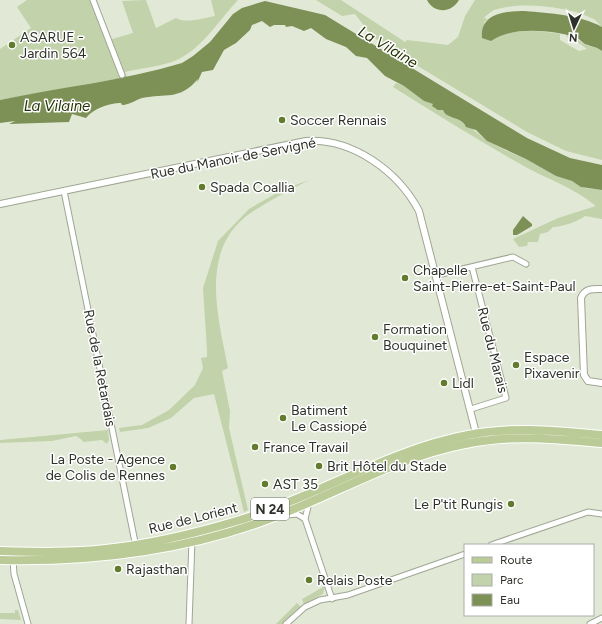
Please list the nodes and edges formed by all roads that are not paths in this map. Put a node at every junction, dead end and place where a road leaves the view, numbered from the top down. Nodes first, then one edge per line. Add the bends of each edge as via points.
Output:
1 (93, 0) edge
2 (122, 75) dead end
3 (64, 191) junction
4 (0, 204) edge
5 (526, 264) dead end
6 (472, 268) junction
7 (436, 275) junction
8 (602, 289) edge
9 (602, 383) edge
10 (471, 409) junction
11 (556, 435) junction
12 (602, 435) edge
13 (478, 437) junction
14 (602, 443) edge
15 (390, 464) junction
16 (302, 496) junction
17 (309, 503) junction
18 (300, 507) junction
19 (602, 514) edge
20 (305, 519) junction
21 (259, 523) junction
22 (190, 534) junction
23 (192, 542) junction
24 (495, 544) edge
25 (136, 549) junction
26 (0, 552) edge
27 (464, 554) edge
28 (0, 560) edge
29 (13, 560) junction
30 (332, 599) junction
31 (602, 618) edge
32 (28, 624) edge
33 (189, 624) edge
34 (286, 624) edge
35 (590, 624) edge

1 - 2 street
3 - 4 street, Rue du Manoir de Servigné
3 - 7 street, Rue du Manoir de Servigné via 306,142 335,143 348,147 377,164 405,188 419,211
3 - 25 street, Rue de la Retardais
5 - 6 street via 513,257
6 - 7 street
6 - 10 street, Rue du Marais via 506,398
7 - 10 street, Rue du Manoir de Servigné
8 - 9 street via 588,289 581,298 584,375 588,381
10 - 13 street, Rue du Manoir de Servigné
11 - 12 main road, Rue de Lorient / N 24
11 - 13 main road, Rue de Lorient / N 24
11 - 14 main road, Rue de Lorient / N 24
13 - 15 main road, Rue de Lorient / N 24 via 432,444
15 - 16 main road, Rue de Lorient / N 24
15 - 17 main road, Rue de Lorient / N 24
16 - 18 street
16 - 22 main road, Rue de Lorient / N 24 via 240,520
17 - 18 main road, Rue de Lorient / N 24
17 - 20 street
18 - 21 main road, Rue de Lorient / N 24
19 - 24 street via 588,512
20 - 21 street, Rue de Lorient via 293,513
20 - 30 street
21 - 23 main road, Rue de Lorient / N 24
22 - 23 street
22 - 25 main road, Rue de Lorient / N 24
23 - 25 main road, Rue de Lorient / N 24
23 - 33 street
25 - 26 main road, Rue de Lorient / N 24
25 - 29 main road, Rue de Lorient / N 24 via 62,560
27 - 30 street
28 - 29 main road, Rue de Lorient / N 24
29 - 32 street via 14,574
30 - 34 street via 320,600 305,607
31 - 35 street

